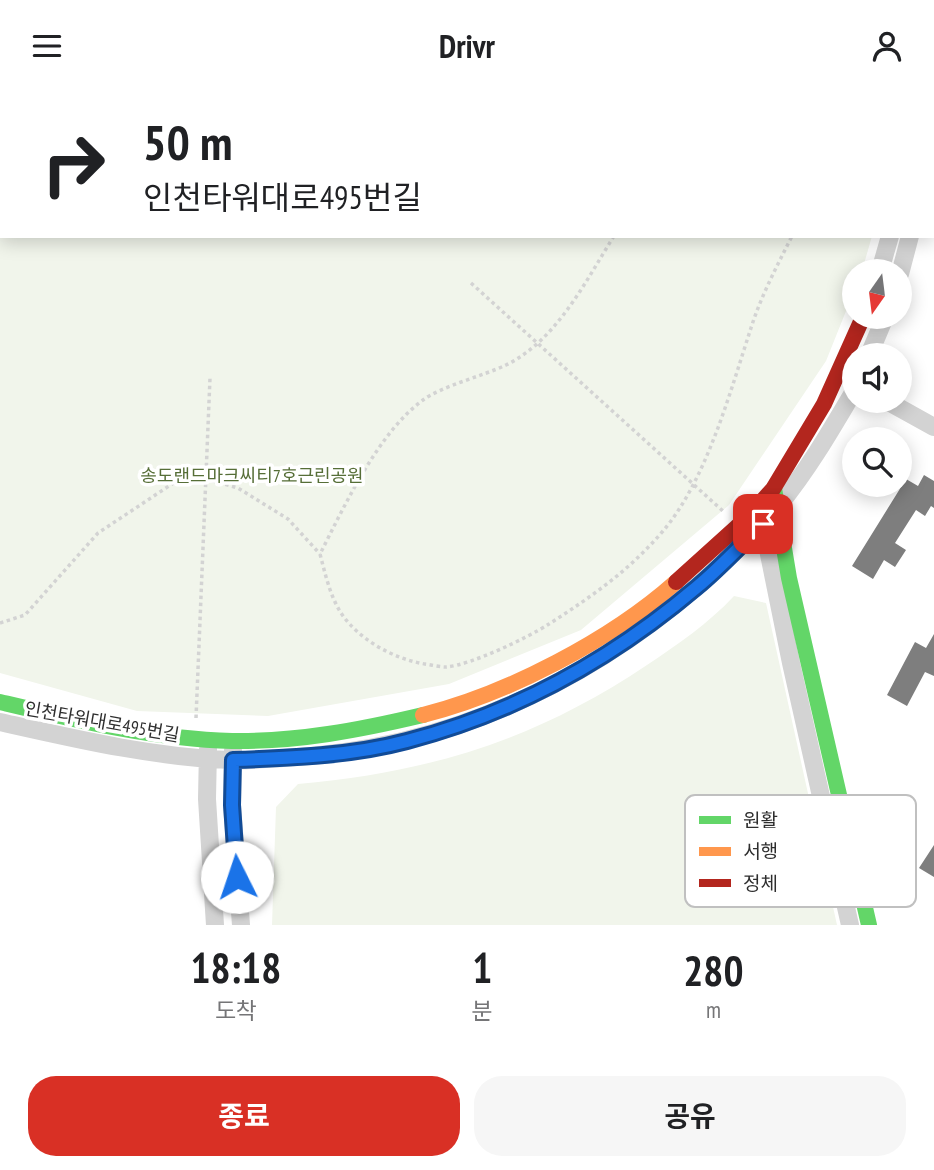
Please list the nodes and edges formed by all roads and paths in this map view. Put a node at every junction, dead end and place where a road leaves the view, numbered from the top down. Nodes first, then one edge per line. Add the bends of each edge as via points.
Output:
1 (613, 238) edge
2 (791, 238) edge
3 (889, 238) edge
4 (909, 238) edge
5 (883, 259) edge
6 (904, 259) edge
7 (471, 283) dead end
8 (859, 329) edge
9 (538, 345) junction
10 (210, 379) dead end
11 (842, 411) edge
12 (909, 413) edge
13 (934, 427) edge
14 (206, 479) junction
15 (692, 485) junction
16 (768, 507) junction
17 (730, 518) dead end
18 (763, 524) junction
19 (320, 554) junction
20 (0, 623) edge
21 (0, 702) edge
22 (0, 722) edge
23 (201, 733) junction
24 (233, 741) junction
25 (208, 759) junction
26 (233, 760) junction
27 (821, 795) edge
28 (839, 795) edge
29 (846, 907) edge
30 (865, 907) edge
31 (215, 925) edge
32 (241, 925) edge
33 (850, 925) edge
34 (869, 925) edge

1 - 9 path
2 - 15 path via 766,290 717,430
3 - 5 street
4 - 6 street
7 - 9 path
8 - 16 street via 847,360 774,488
9 - 15 path
9 - 19 path via 508,364 424,399 397,425 368,466
10 - 14 path
11 - 16 street, 인천타워대로495번길 via 820,449
12 - 13 street
14 - 19 path via 238,488 288,519
14 - 20 path via 178,480 140,503 98,533 25,615
14 - 23 path
15 - 17 path
15 - 19 path via 657,538 593,595 533,634 446,667 412,662 358,633 340,613
16 - 18 street, 인천타워대로495번길
16 - 24 street, 인천타워대로495번길 via 624,623 508,686 433,712 357,730 297,739
16 - 28 street
18 - 26 street, 인천타워대로495번길 via 699,586 627,642 541,692 474,721 405,742 321,756
18 - 27 street
21 - 23 street, 인천타워대로495번길 via 168,737
22 - 25 street, 인천타워대로495번길 via 163,755
23 - 24 street, 인천타워대로495번길
23 - 25 street
24 - 26 street
25 - 26 street, 인천타워대로495번길
25 - 31 street
26 - 32 street
29 - 33 street
30 - 34 street

